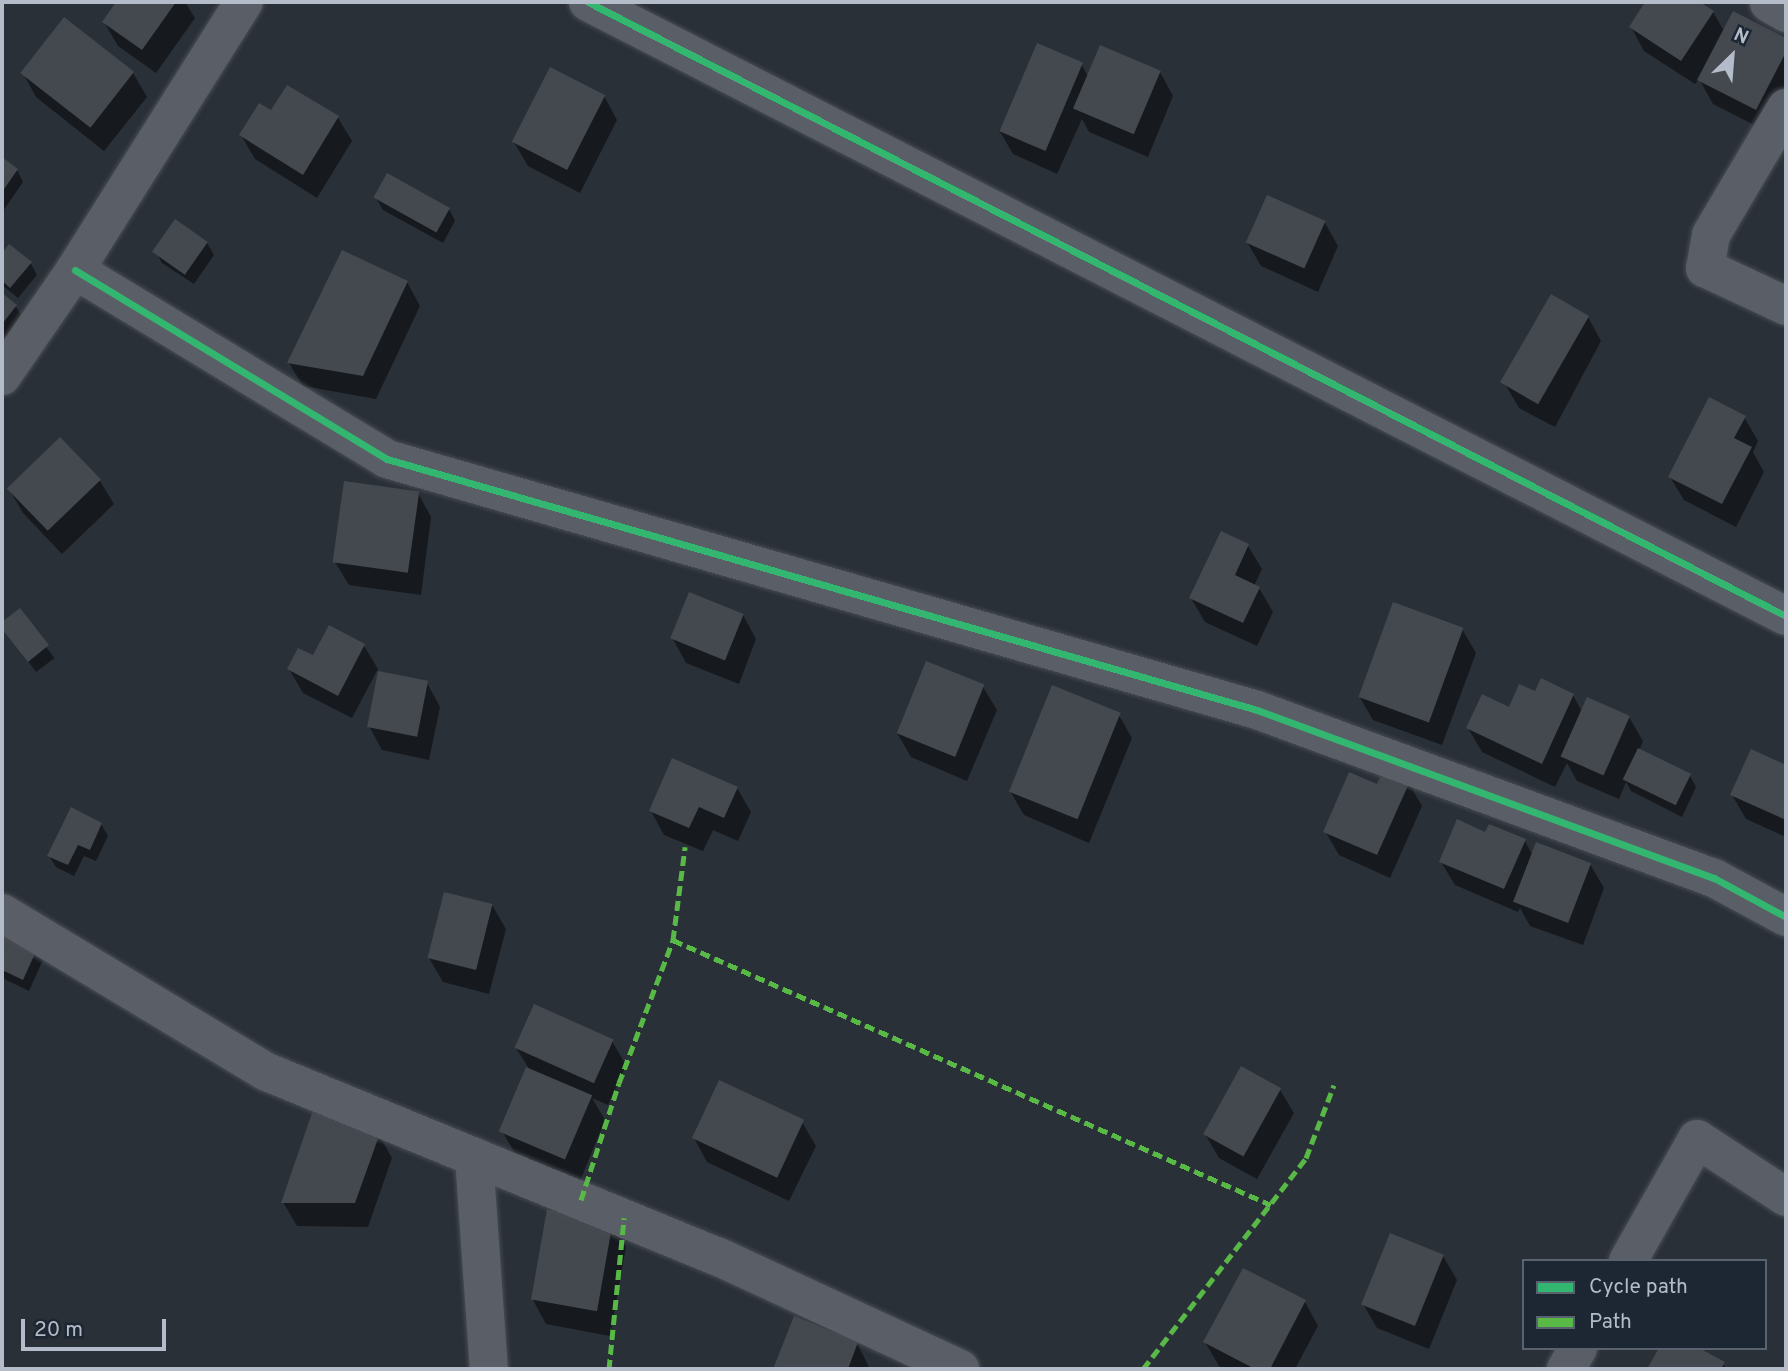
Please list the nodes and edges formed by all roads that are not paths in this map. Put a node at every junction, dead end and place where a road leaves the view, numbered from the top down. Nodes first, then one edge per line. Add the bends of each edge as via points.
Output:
1 (244, 2) edge
2 (588, 2) edge
3 (1786, 108) edge
4 (75, 270) junction
5 (1786, 306) edge
6 (2, 376) edge
7 (1786, 616) edge
8 (2, 913) edge
9 (1786, 917) edge
10 (474, 1157) junction
11 (1786, 1197) edge
12 (1629, 1259) edge
13 (1577, 1350) edge
14 (489, 1369) edge
15 (960, 1369) edge
16 (1566, 1369) edge

1 - 4 street
2 - 7 street
3 - 5 street via 1711,235 1705,268
4 - 6 street
4 - 9 street via 387,459 1257,710 1714,878
8 - 10 street via 267,1072
10 - 14 street
10 - 15 street via 719,1257
11 - 12 street via 1697,1139
13 - 16 street

